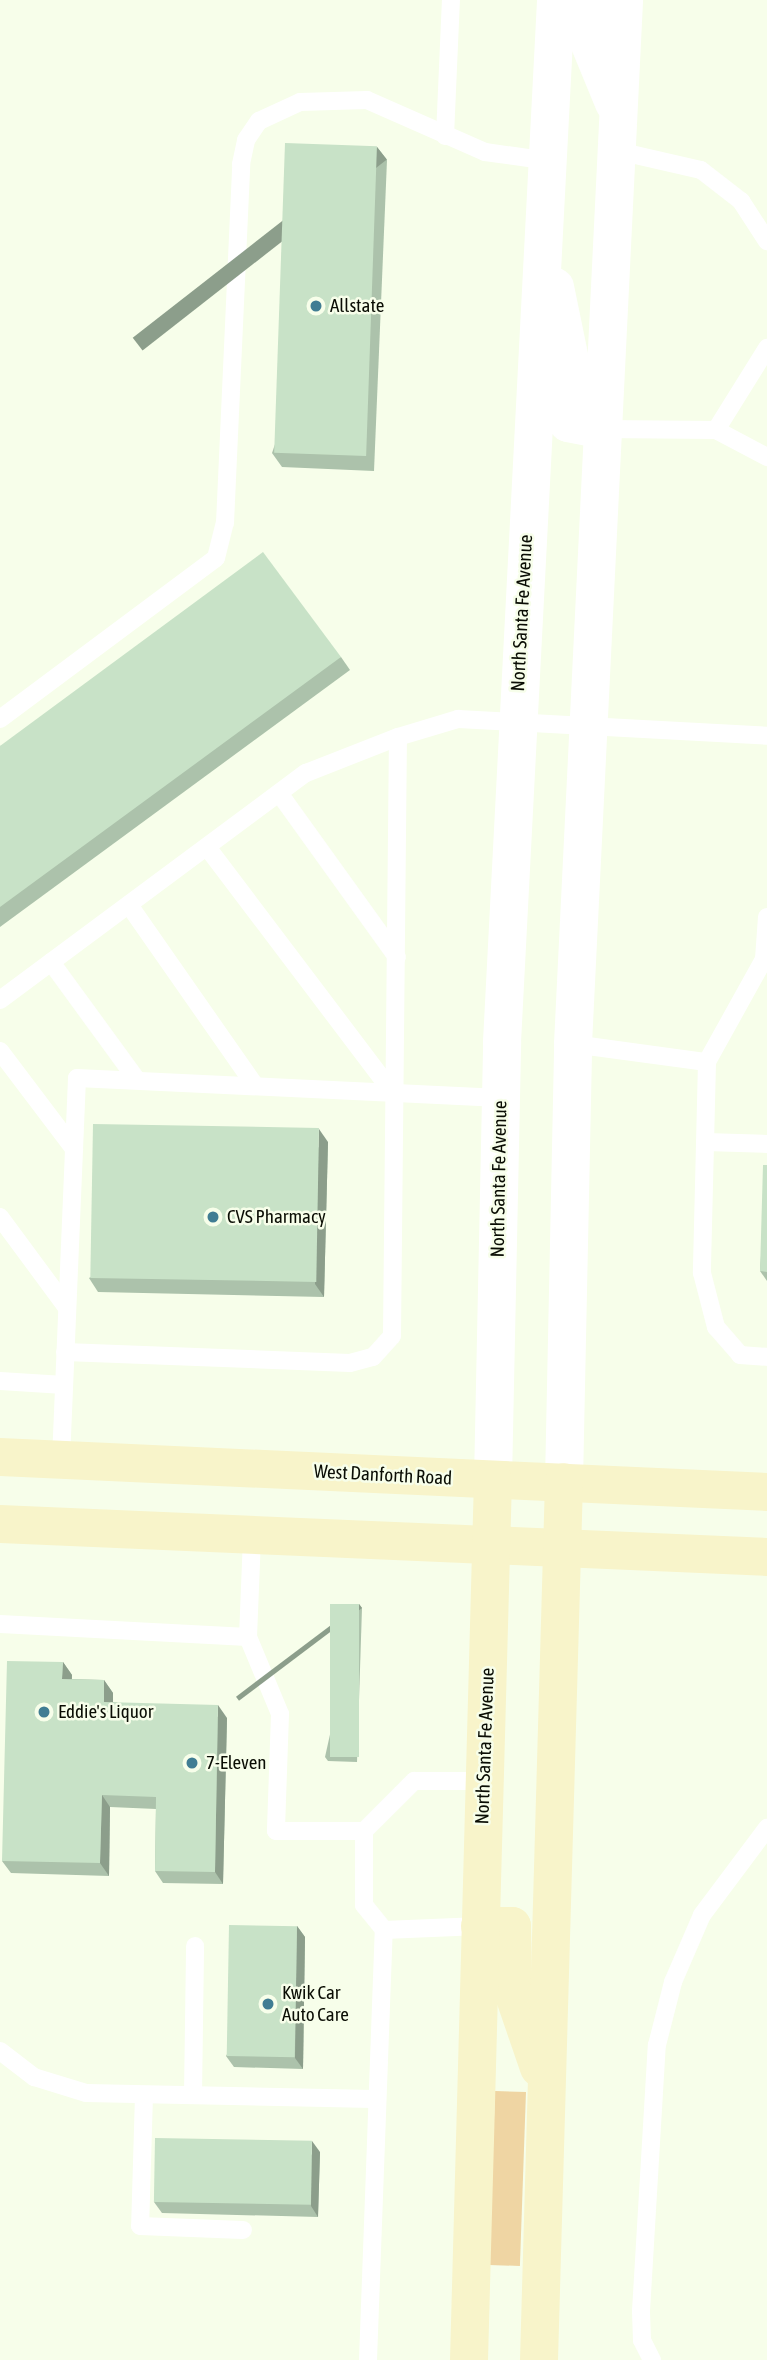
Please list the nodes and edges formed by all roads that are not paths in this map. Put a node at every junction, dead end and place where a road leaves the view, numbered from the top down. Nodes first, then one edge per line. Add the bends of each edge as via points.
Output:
1 (451, 0) edge
2 (556, 0) edge
3 (588, 0) edge
4 (624, 0) edge
5 (619, 132) junction
6 (445, 136) junction
7 (550, 161) junction
8 (545, 237) junction
9 (767, 241) edge
10 (767, 348) edge
11 (600, 429) junction
12 (716, 429) junction
13 (767, 457) edge
14 (0, 719) edge
15 (516, 725) junction
16 (587, 728) junction
17 (767, 736) edge
18 (398, 737) junction
19 (279, 793) junction
20 (206, 847) junction
21 (129, 905) junction
22 (767, 918) edge
23 (397, 957) junction
24 (51, 962) junction
25 (0, 1000) edge
26 (573, 1044) junction
27 (0, 1051) edge
28 (707, 1062) junction
29 (137, 1080) junction
30 (253, 1083) junction
31 (392, 1092) junction
32 (501, 1098) junction
33 (705, 1142) junction
34 (767, 1144) edge
35 (74, 1149) junction
36 (0, 1217) edge
37 (67, 1308) junction
38 (65, 1352) junction
39 (767, 1357) edge
40 (0, 1381) edge
41 (64, 1385) junction
42 (0, 1457) edge
43 (61, 1460) junction
44 (493, 1480) junction
45 (564, 1482) junction
46 (767, 1492) edge
47 (0, 1524) edge
48 (252, 1536) junction
49 (490, 1548) junction
50 (563, 1551) junction
51 (767, 1557) edge
52 (0, 1624) edge
53 (248, 1637) junction
54 (484, 1781) junction
55 (767, 1828) edge
56 (364, 1831) junction
57 (480, 1926) junction
58 (384, 1930) junction
59 (195, 1946) dead end
60 (0, 2051) edge
61 (547, 2090) junction
62 (144, 2095) junction
63 (193, 2095) junction
64 (374, 2099) junction
65 (243, 2230) dead end
66 (368, 2360) edge
67 (469, 2360) edge
68 (540, 2360) edge
69 (652, 2360) edge

1 - 6 lane
2 - 7 street, North Santa Fe Avenue
3 - 5 street via 586,35
4 - 5 street
5 - 9 lane via 701,170 741,201
5 - 11 street
6 - 7 lane via 485,152
6 - 14 lane via 367,100 300,102 259,121 246,140 241,164 225,523 216,558
7 - 8 street, North Santa Fe Avenue
8 - 11 street via 571,365 568,423
8 - 15 street, North Santa Fe Avenue
10 - 12 lane
11 - 12 lane
11 - 16 street
12 - 13 lane
15 - 16 lane
15 - 18 lane via 458,719
15 - 32 street, North Santa Fe Avenue
16 - 17 lane
16 - 26 street
18 - 19 lane via 306,773
18 - 23 lane
19 - 20 lane
19 - 23 lane
20 - 21 lane
20 - 31 lane
21 - 24 lane
21 - 30 lane
22 - 28 lane via 764,959
23 - 31 lane
24 - 25 lane
24 - 29 lane
26 - 28 lane
26 - 45 street
27 - 35 lane
28 - 33 lane
29 - 30 lane
29 - 35 lane via 77,1078
30 - 31 lane
31 - 32 lane
31 - 38 lane via 392,1336 373,1357 350,1363
32 - 44 street, North Santa Fe Avenue
33 - 34 lane
33 - 39 lane via 702,1273 716,1327 740,1355
35 - 37 lane
36 - 37 lane
37 - 38 lane
38 - 41 lane
40 - 41 lane
41 - 43 lane
42 - 43 main road, West Danforth Road
43 - 44 main road, West Danforth Road
44 - 45 main road, West Danforth Road
44 - 49 main road, North Santa Fe Avenue
45 - 46 main road, West Danforth Road
45 - 50 main road
47 - 48 main road
48 - 49 main road
48 - 53 lane
49 - 50 main road
49 - 54 main road, North Santa Fe Avenue
50 - 51 main road
50 - 61 main road
52 - 53 lane
53 - 56 lane via 280,1714 276,1831
54 - 56 lane via 414,1781
54 - 57 main road, North Santa Fe Avenue
55 - 69 lane via 702,1915 673,1982 657,2045 641,2311 642,2340
56 - 58 lane via 364,1905
57 - 58 lane
57 - 61 main road via 512,1926 513,1992
57 - 67 main road, North Santa Fe Avenue
58 - 64 lane
59 - 63 lane
60 - 62 lane via 34,2077 73,2089
61 - 68 main road
62 - 63 lane
62 - 65 lane via 141,2226
63 - 64 lane
64 - 66 lane

